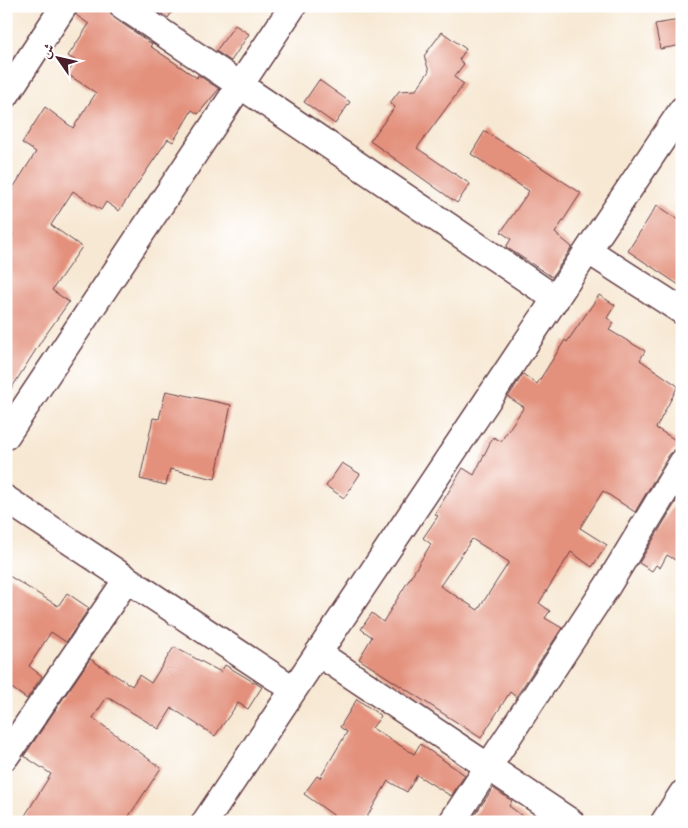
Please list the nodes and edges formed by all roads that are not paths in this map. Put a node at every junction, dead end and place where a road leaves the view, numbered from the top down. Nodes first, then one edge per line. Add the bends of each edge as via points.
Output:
1 (64, 6) edge
2 (124, 6) edge
3 (293, 6) edge
4 (241, 84) junction
5 (6, 95) edge
6 (682, 110) edge
7 (589, 251) junction
8 (556, 299) junction
9 (682, 311) edge
10 (6, 436) edge
11 (682, 463) edge
12 (6, 499) edge
13 (127, 579) junction
14 (318, 653) junction
15 (293, 689) junction
16 (6, 756) edge
17 (489, 768) junction
18 (682, 794) edge
19 (205, 822) edge
20 (452, 822) edge
21 (571, 822) edge
22 (664, 822) edge

1 - 5 street
2 - 4 street
3 - 4 street
4 - 8 street
4 - 10 street
6 - 7 street
7 - 8 street
7 - 9 street
8 - 14 street
11 - 17 street via 608,585
12 - 13 street
13 - 15 street
13 - 16 street
14 - 15 street
14 - 17 street
15 - 19 street
17 - 20 street
17 - 21 street
18 - 22 street

